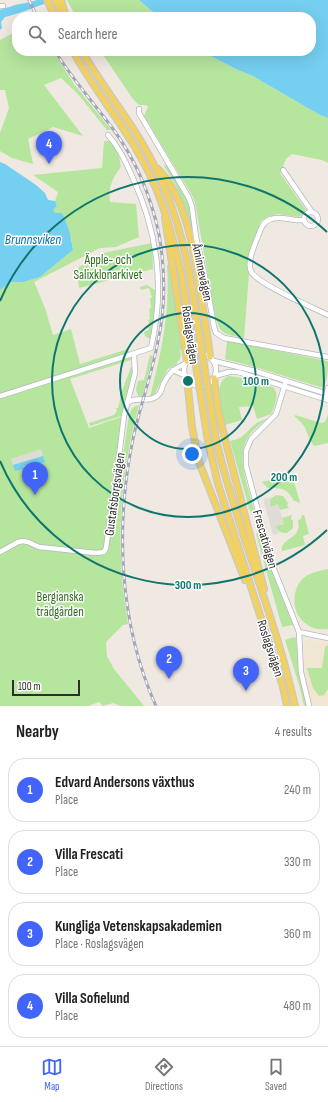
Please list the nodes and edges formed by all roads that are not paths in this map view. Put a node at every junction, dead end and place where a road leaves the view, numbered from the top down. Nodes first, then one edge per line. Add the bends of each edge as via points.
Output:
1 (47, 0) edge
2 (55, 0) edge
3 (61, 4) edge
4 (53, 12) edge
5 (76, 56) edge
6 (85, 56) edge
7 (139, 109) dead end
8 (108, 135) dead end
9 (155, 167) junction
10 (283, 170) dead end
11 (163, 206) junction
12 (312, 212) junction
13 (304, 220) junction
14 (328, 315) edge
15 (134, 354) junction
16 (328, 357) edge
17 (212, 359) junction
18 (186, 362) junction
19 (173, 370) junction
20 (186, 377) junction
21 (215, 377) junction
22 (285, 384) junction
23 (328, 388) edge
24 (130, 392) junction
25 (327, 394) edge
26 (0, 396) edge
27 (137, 399) junction
28 (326, 400) edge
29 (127, 403) junction
30 (0, 552) edge
31 (255, 600) junction
32 (267, 609) junction
33 (298, 632) junction
34 (328, 638) edge
35 (283, 687) junction
36 (284, 706) edge
37 (288, 706) edge
38 (295, 706) edge
39 (309, 706) edge

1 - 4 main road
2 - 3 main road
5 - 11 main road, Roslagsvägen via 142,158
6 - 9 main road, Roslagsvägen via 134,129
7 - 16 street, Åminnevägen via 189,198 216,333 226,338
8 - 15 street via 114,141 137,187 155,247 158,297 151,348
9 - 17 main road via 171,185 187,226
9 - 32 main road, Roslagsvägen, bridge via 176,216 185,250 216,440 231,500
10 - 12 street
11 - 18 main road
11 - 31 main road, Roslagsvägen, bridge via 181,272 208,441 218,484
12 - 13 street via 306,214
12 - 13 street via 318,216 314,226 309,226
13 - 14 street via 276,218 266,221 254,247 250,270 256,277 280,291
15 - 24 street, Gustafsborgsvägen via 135,373
15 - 26 street
17 - 18 street via 205,354 196,354
17 - 21 street via 217,368
17 - 22 street
18 - 19 street
18 - 20 street
19 - 20 street
19 - 27 street via 156,398
20 - 21 street via 193,384 201,386 208,384
20 - 31 main road via 199,462 247,586
21 - 22 street via 238,372
21 - 32 main road via 218,410 262,578
22 - 25 street
22 - 28 street
22 - 33 street, Frescativägen via 276,414 251,439 246,451 246,466 273,567
23 - 25 street
24 - 27 street via 131,396
24 - 29 street, Gustafsborgsvägen
25 - 28 street
27 - 29 street
29 - 30 street, Gustafsborgsvägen via 104,552 39,547 23,541
31 - 35 main road, Roslagsvägen
32 - 38 main road, Roslagsvägen
33 - 34 street
33 - 39 street, Frescativägen via 301,672
35 - 36 main road
35 - 37 main road, Roslagsvägen

